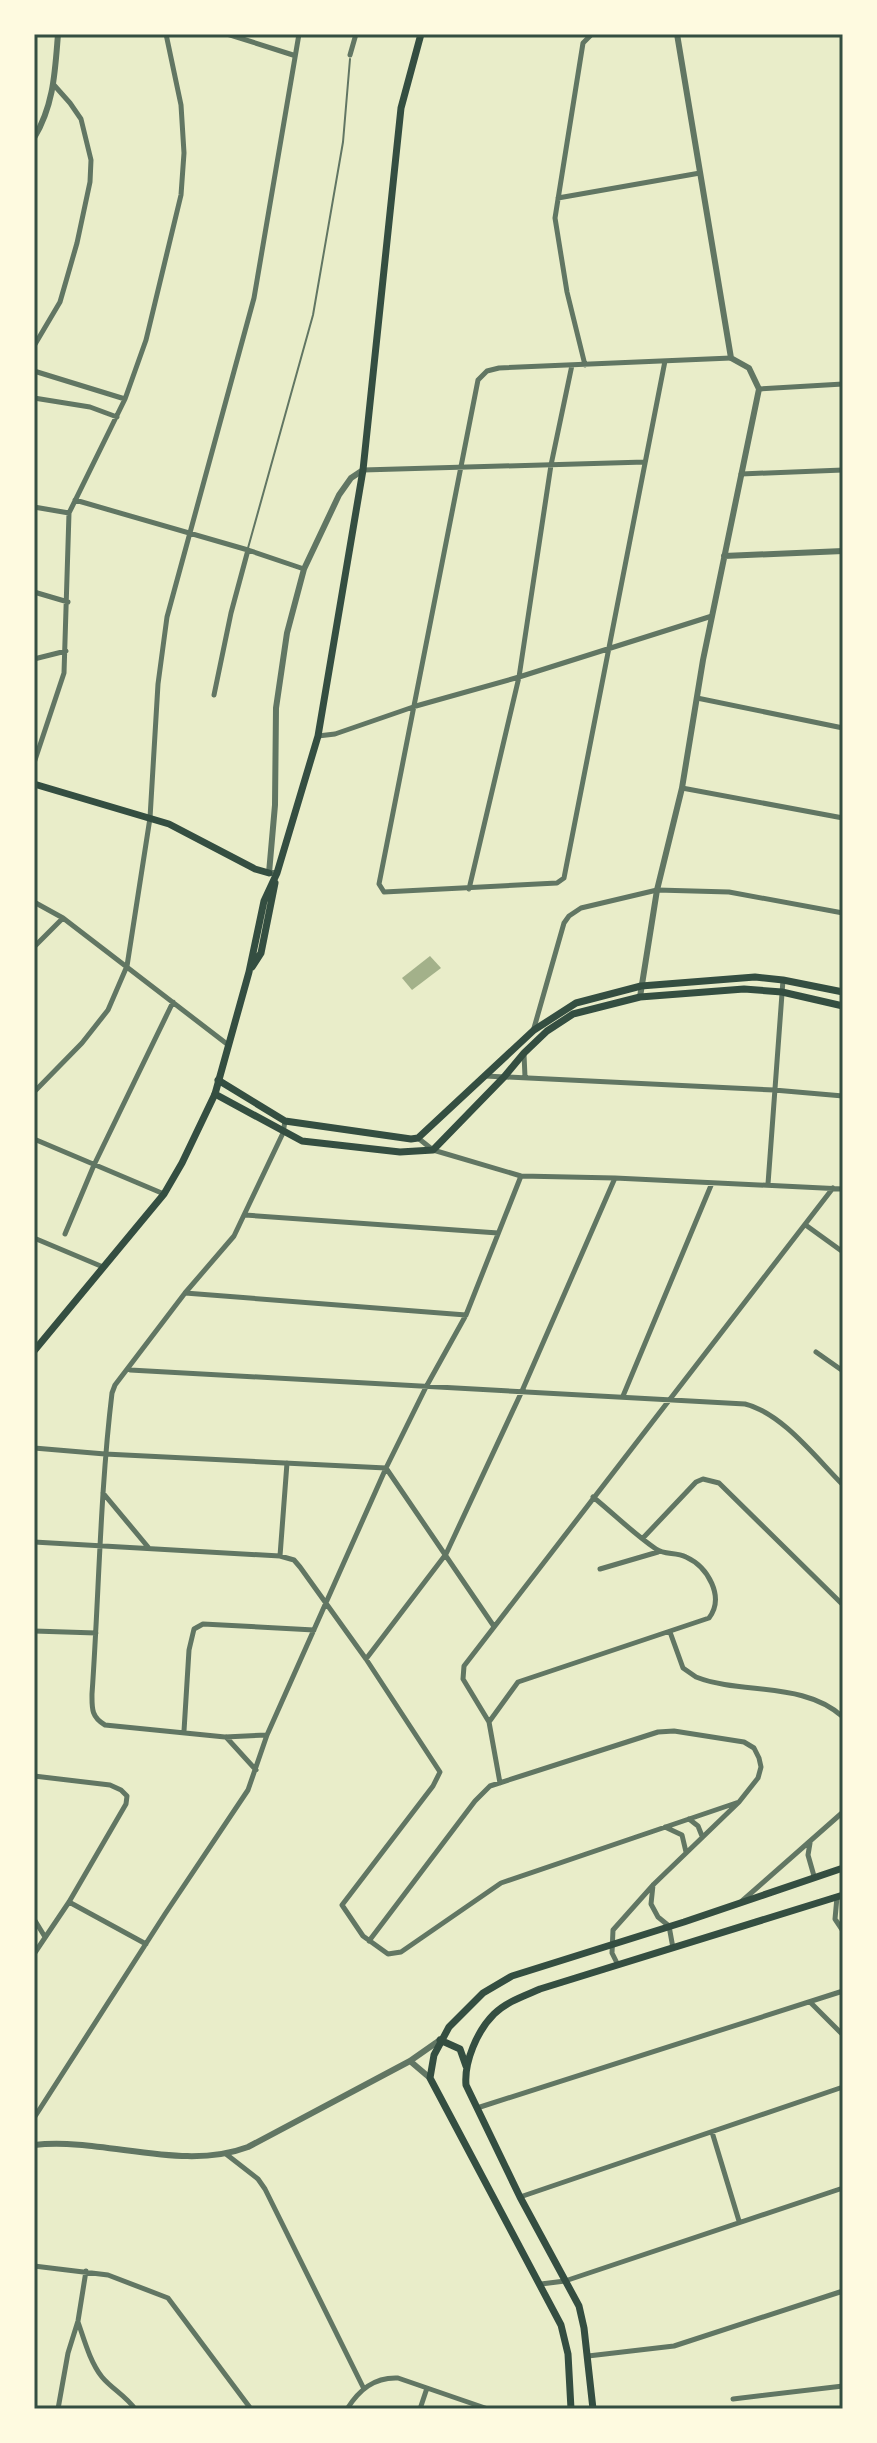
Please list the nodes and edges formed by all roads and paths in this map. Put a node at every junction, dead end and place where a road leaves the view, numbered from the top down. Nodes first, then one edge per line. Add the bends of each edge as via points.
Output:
1 (55, 34) edge
2 (166, 34) edge
3 (227, 34) edge
4 (299, 34) edge
5 (356, 34) edge
6 (421, 34) edge
7 (592, 34) edge
8 (677, 34) edge
9 (293, 55) junction
10 (350, 55) joint
11 (54, 85) junction
12 (34, 138) edge
13 (700, 173) junction
14 (558, 198) junction
15 (34, 346) edge
16 (731, 358) junction
17 (665, 361) junction
18 (572, 365) junction
19 (585, 365) junction
20 (34, 371) edge
21 (843, 384) edge
22 (759, 389) junction
23 (34, 398) edge
24 (125, 399) junction
25 (117, 417) junction
26 (645, 462) junction
27 (551, 465) junction
28 (459, 468) junction
29 (363, 470) junction
30 (843, 470) edge
31 (741, 474) junction
32 (75, 500) junction
33 (34, 507) edge
34 (69, 513) junction
35 (192, 534) junction
36 (248, 550) junction
37 (843, 551) edge
38 (724, 556) junction
39 (304, 569) junction
40 (34, 592) edge
41 (68, 602) junction
42 (713, 616) junction
43 (611, 647) junction
44 (66, 651) junction
45 (34, 659) edge
46 (519, 677) junction
47 (214, 695) dead end
48 (697, 698) junction
49 (416, 706) junction
50 (843, 728) edge
51 (318, 736) junction
52 (34, 763) edge
53 (34, 784) edge
54 (682, 788) junction
55 (150, 818) junction
56 (843, 818) edge
57 (273, 873) junction
58 (469, 889) junction
59 (657, 890) junction
60 (34, 902) edge
61 (843, 913) edge
62 (63, 918) junction
63 (34, 947) edge
64 (127, 966) junction
65 (783, 980) junction
66 (641, 986) junction
67 (782, 992) junction
68 (843, 992) edge
69 (640, 997) junction
70 (173, 1002) junction
71 (843, 1006) edge
72 (534, 1030) junction
73 (227, 1044) junction
74 (524, 1053) junction
75 (484, 1076) junction
76 (504, 1077) junction
77 (525, 1077) junction
78 (218, 1080) junction
79 (774, 1090) junction
80 (34, 1092) edge
81 (215, 1094) junction
82 (843, 1096) edge
83 (285, 1121) junction
84 (283, 1133) junction
85 (418, 1138) junction
86 (34, 1139) edge
87 (433, 1150) junction
88 (94, 1165) junction
89 (521, 1176) junction
90 (615, 1178) junction
91 (712, 1183) junction
92 (768, 1184) junction
93 (833, 1188) junction
94 (843, 1189) edge
95 (164, 1194) junction
96 (245, 1215) junction
97 (807, 1226) junction
98 (498, 1233) junction
99 (65, 1234) dead end
100 (34, 1238) edge
101 (843, 1252) edge
102 (103, 1267) junction
103 (185, 1293) junction
104 (466, 1315) junction
105 (34, 1351) edge
106 (816, 1352) dead end
107 (129, 1370) junction
108 (843, 1371) edge
109 (426, 1387) junction
110 (522, 1391) junction
111 (623, 1396) junction
112 (671, 1398) junction
113 (34, 1448) edge
114 (105, 1454) junction
115 (287, 1463) junction
116 (386, 1468) junction
117 (842, 1483) edge
118 (103, 1493) junction
119 (593, 1497) junction
120 (642, 1538) junction
121 (34, 1542) edge
122 (102, 1544) junction
123 (148, 1547) junction
124 (659, 1552) junction
125 (446, 1554) junction
126 (280, 1556) junction
127 (600, 1569) dead end
128 (327, 1602) junction
129 (843, 1605) edge
130 (493, 1625) junction
131 (314, 1630) junction
132 (34, 1631) edge
133 (670, 1632) junction
134 (96, 1633) junction
135 (366, 1659) junction
136 (843, 1717) edge
137 (489, 1722) junction
138 (184, 1731) junction
139 (267, 1735) junction
140 (225, 1737) junction
141 (256, 1770) junction
142 (34, 1776) edge
143 (500, 1783) junction
144 (739, 1802) junction
145 (843, 1812) edge
146 (689, 1819) junction
147 (665, 1826) junction
148 (702, 1837) junction
149 (810, 1842) junction
150 (686, 1852) junction
151 (843, 1868) edge
152 (814, 1876) junction
153 (654, 1884) junction
154 (840, 1896) edge
155 (742, 1901) junction
156 (69, 1902) junction
157 (34, 1919) edge
158 (669, 1926) junction
159 (843, 1931) edge
160 (45, 1937) junction
161 (369, 1941) junction
162 (612, 1943) junction
163 (146, 1944) junction
164 (673, 1948) junction
165 (34, 1954) edge
166 (618, 1965) junction
167 (843, 1991) edge
168 (810, 2002) junction
169 (843, 2035) edge
170 (440, 2040) junction
171 (410, 2061) junction
172 (467, 2069) junction
173 (430, 2078) junction
174 (843, 2087) edge
175 (476, 2109) junction
176 (34, 2118) edge
177 (712, 2132) junction
178 (34, 2145) edge
179 (226, 2154) junction
180 (843, 2188) edge
181 (520, 2197) junction
182 (739, 2221) junction
183 (34, 2266) edge
184 (86, 2271) junction
185 (565, 2281) junction
186 (541, 2284) junction
187 (843, 2291) edge
188 (78, 2321) junction
189 (588, 2356) junction
190 (843, 2386) edge
191 (427, 2388) junction
192 (364, 2389) junction
193 (733, 2399) dead end
194 (58, 2409) edge
195 (135, 2409) edge
196 (251, 2409) edge
197 (347, 2409) edge
198 (420, 2409) edge
199 (488, 2409) edge
200 (571, 2409) edge
201 (593, 2409) edge

1 - 11 street
2 - 24 street via 181,105 181,195 146,340
3 - 9 street
4 - 9 street
5 - 10 street
6 - 29 main road via 401,108
7 - 14 street via 583,43
8 - 13 street
9 - 35 street via 254,298
10 - 36 lane via 343,142 313,315
11 - 12 street
11 - 15 street via 81,119 91,160 90,182 60,302
13 - 14 street
13 - 16 street
14 - 19 street via 558,243
16 - 17 street
16 - 22 street via 749,368
17 - 19 street
17 - 26 street
18 - 19 street
18 - 27 street
18 - 28 street via 499,368 482,375
20 - 24 street
21 - 22 street
22 - 31 street
23 - 25 street
24 - 25 street
25 - 32 street
26 - 27 street
26 - 43 street
27 - 28 street
27 - 46 street
28 - 29 street
28 - 49 street
29 - 39 street via 339,495
29 - 51 main road
30 - 31 street
31 - 38 street
32 - 34 street
32 - 35 street
33 - 34 street
34 - 41 street
35 - 36 street
35 - 55 street via 163,644
36 - 39 street
36 - 47 street
37 - 38 street
38 - 42 street
39 - 57 street via 287,633 276,708
40 - 41 street
41 - 44 street
42 - 43 street
42 - 48 street
43 - 46 street
43 - 58 street via 564,878 557,883
44 - 45 street
44 - 52 street via 64,673
46 - 49 street
46 - 58 street
48 - 50 street
48 - 54 street
49 - 51 street
49 - 58 street via 379,884 389,894
51 - 57 main road
53 - 55 main road
54 - 56 street
54 - 59 street
55 - 57 main road
55 - 64 street
57 - 73 main road via 261,953 249,972
59 - 61 street via 729,892
59 - 66 street
59 - 72 street via 581,908 569,916
60 - 62 street
62 - 63 street
62 - 64 street
64 - 70 street
64 - 80 street via 108,1010
65 - 66 main road via 755,977
65 - 67 street
65 - 68 main road
66 - 69 street
66 - 72 main road via 576,1003
67 - 69 main road via 744,989
67 - 71 main road
67 - 79 street
69 - 74 main road via 573,1014
70 - 73 street
70 - 88 street
72 - 75 main road
73 - 78 main road
74 - 76 main road
74 - 77 street
75 - 76 street
75 - 85 main road
76 - 77 street
76 - 87 main road
77 - 79 street
78 - 81 main road
78 - 83 main road
79 - 82 street
79 - 92 street
81 - 84 main road
81 - 95 main road
83 - 84 street
83 - 85 main road
84 - 87 main road via 330,1145
84 - 96 street
85 - 87 street
86 - 88 street
87 - 89 street
88 - 95 street
88 - 99 street
89 - 90 street
89 - 98 street
90 - 91 street
90 - 110 street
91 - 92 street
91 - 111 street
92 - 93 street
93 - 94 street
93 - 97 street
95 - 102 main road
96 - 98 street
96 - 103 street via 234,1236
97 - 101 street
97 - 112 street
98 - 104 street
100 - 102 street
102 - 105 main road
103 - 104 street
103 - 107 street
104 - 109 street
106 - 108 street
107 - 109 street
107 - 114 street via 112,1393
109 - 110 street
109 - 116 street
110 - 111 street
110 - 125 street
111 - 112 street
112 - 117 street via 756,1406 779,1421
112 - 119 street
113 - 114 street
114 - 115 street
114 - 118 street
115 - 116 street
115 - 126 street
116 - 125 street
116 - 128 street
118 - 122 street
118 - 123 street
119 - 120 street
119 - 130 street
120 - 124 street
120 - 129 street via 696,1482 711,1480
121 - 122 street
122 - 123 street
122 - 134 street
123 - 126 street
124 - 127 street
124 - 133 street via 684,1556 698,1566 717,1597 709,1618
125 - 130 street
125 - 135 street
126 - 128 street via 294,1560
128 - 131 street
128 - 135 street
130 - 137 street via 462,1672
131 - 138 street via 203,1624 194,1629
131 - 139 street
132 - 134 street
133 - 136 street via 683,1668 696,1677 812,1698
133 - 137 street via 518,1682
134 - 138 street via 92,1712 97,1721
135 - 161 street via 440,1772 342,1905
137 - 143 street
138 - 140 street
139 - 140 street
139 - 141 street
140 - 141 street
141 - 163 street via 234,1814
142 - 156 street via 110,1785 127,1796
143 - 144 street via 674,1731 719,1736 754,1748 761,1767 758,1778
143 - 161 street via 482,1791
144 - 146 street
144 - 148 street
145 - 149 street
146 - 147 street
146 - 148 street
147 - 150 street via 682,1835
147 - 161 street via 501,1883 395,1955
148 - 150 street
149 - 152 street
149 - 155 street
150 - 153 street
151 - 152 main road
152 - 155 main road
153 - 158 street via 651,1904
153 - 162 street via 613,1930
154 - 159 street via 835,1919
154 - 164 main road
155 - 158 main road
156 - 160 street
156 - 163 street
157 - 160 street
158 - 162 main road
158 - 164 street
160 - 165 street
162 - 166 street
162 - 170 main road via 497,1983 458,2016
163 - 176 street
164 - 166 main road
166 - 172 main road via 540,1989 495,2013 483,2027
167 - 168 street
168 - 169 street
168 - 175 street
170 - 171 street
170 - 172 main road via 460,2049
170 - 173 main road
171 - 173 street
171 - 179 street
172 - 175 main road via 466,2085
173 - 186 main road
174 - 177 street
175 - 181 main road
177 - 181 street
177 - 182 street
178 - 179 street via 61,2142 181,2155
179 - 192 street via 265,2189
180 - 182 street
181 - 185 main road
182 - 185 street
183 - 184 street
184 - 188 street
184 - 196 street via 168,2298
185 - 186 street
185 - 189 main road via 579,2306
186 - 200 main road via 565,2339
187 - 189 street via 674,2346
188 - 194 street
188 - 195 street via 101,2376
189 - 201 main road
190 - 193 street
191 - 192 street via 388,2378
191 - 198 street
191 - 199 street
192 - 197 street

